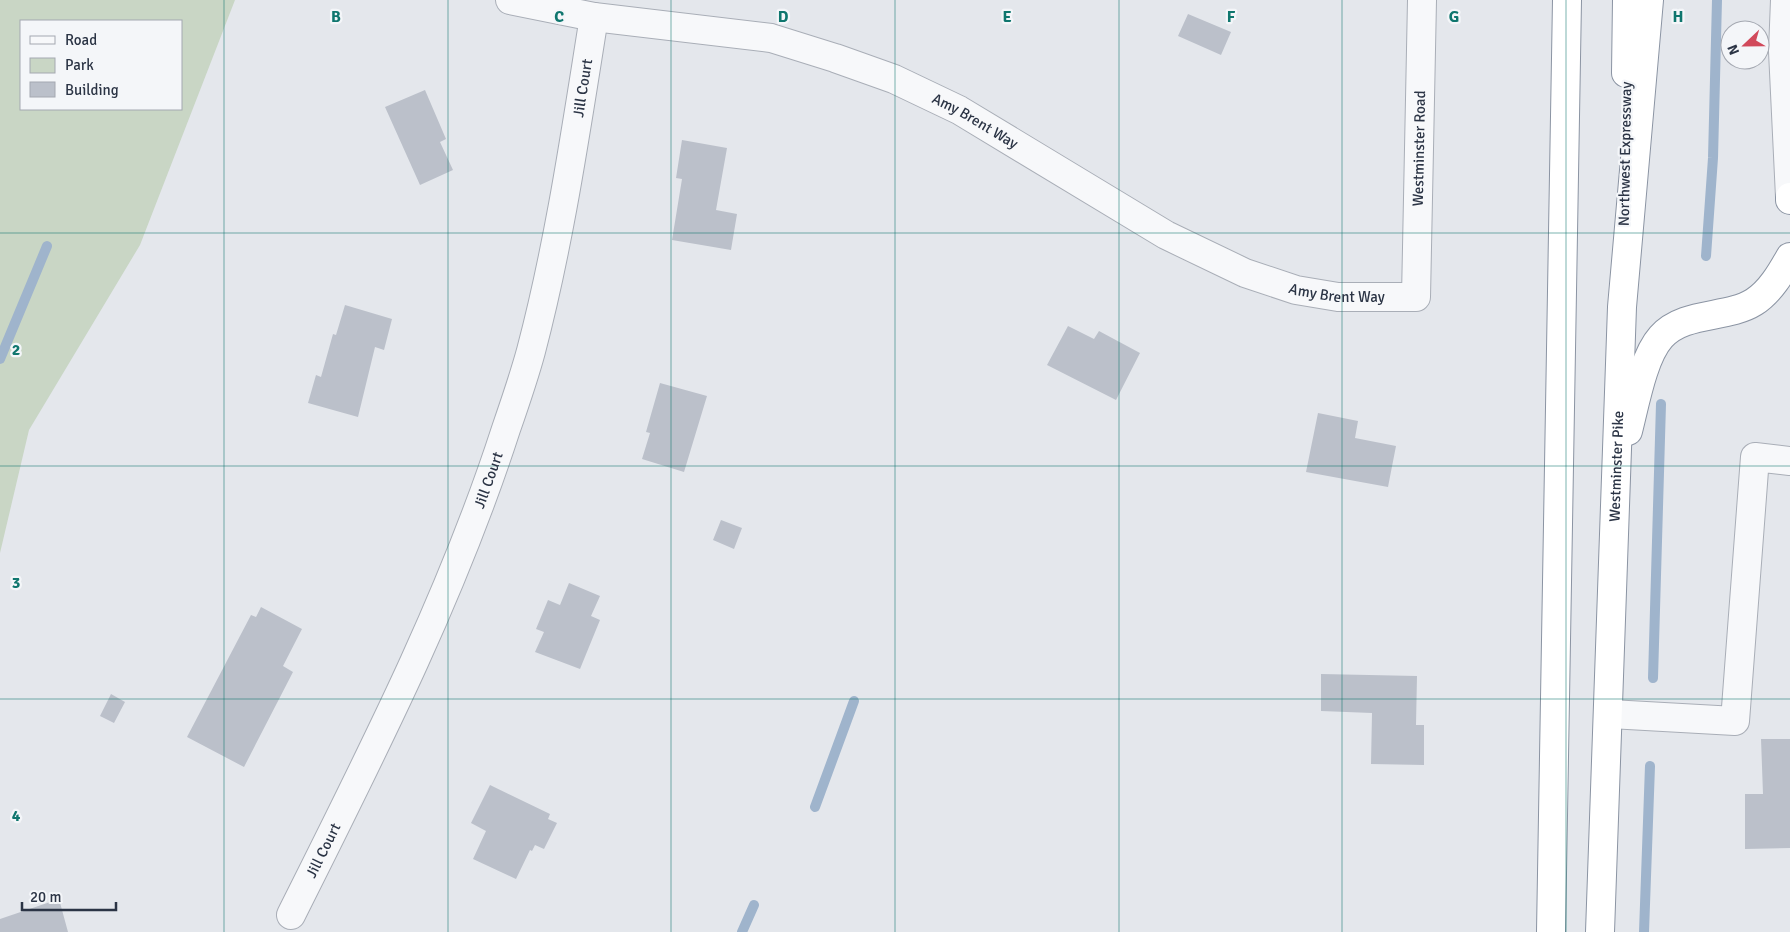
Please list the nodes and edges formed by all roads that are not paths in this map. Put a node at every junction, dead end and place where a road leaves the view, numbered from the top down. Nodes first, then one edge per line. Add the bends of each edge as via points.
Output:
1 (510, 0) edge
2 (1422, 0) edge
3 (1568, 0) edge
4 (1627, 0) edge
5 (1649, 0) edge
6 (1785, 0) edge
7 (594, 17) junction
8 (1790, 198) edge
9 (1790, 257) edge
10 (1416, 297) joint
11 (1622, 307) junction
12 (1790, 462) edge
13 (1616, 470) junction
14 (1610, 714) junction
15 (291, 914) dead end
16 (1551, 932) edge
17 (1600, 932) edge

1 - 7 street, Amy Brent Way
2 - 10 street, Westminster Road
3 - 16 highway
4 - 11 highway, Northwest Expressway
5 - 11 highway, Westminster Pike
6 - 8 street via 1783,51
7 - 10 street, Amy Brent Way via 771,38 835,58 894,79 959,110 1166,235 1245,273 1296,290 1338,297
7 - 15 street, Jill Court via 556,248 531,353 490,477 448,587 403,690
9 - 13 highway via 1778,278 1754,302 1678,325 1661,337 1648,360
11 - 13 highway, Westminster Pike
12 - 14 street via 1755,458 1736,721
13 - 14 highway, Westminster Pike
14 - 17 highway, Westminster Pike

